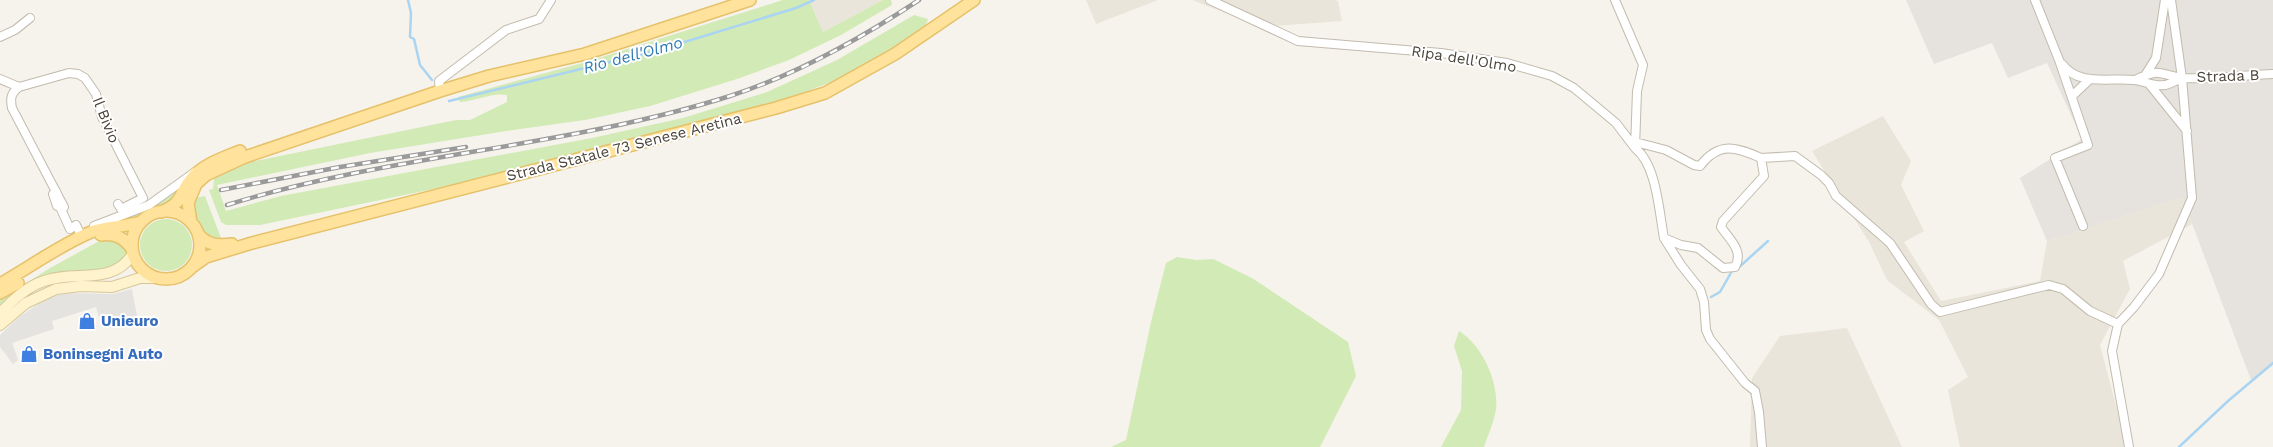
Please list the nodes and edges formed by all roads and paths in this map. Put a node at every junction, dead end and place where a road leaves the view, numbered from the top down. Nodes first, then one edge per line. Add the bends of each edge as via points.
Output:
1 (550, 0) edge
2 (750, 0) edge
3 (974, 0) edge
4 (1210, 0) edge
5 (1615, 0) edge
6 (2035, 0) edge
7 (2166, 0) edge
8 (2170, 0) edge
9 (30, 18) dead end
10 (0, 37) edge
11 (2059, 60) junction
12 (2146, 74) junction
13 (2273, 74) edge
14 (2182, 78) junction
15 (0, 80) edge
16 (2090, 80) junction
17 (2135, 80) junction
18 (2150, 85) junction
19 (19, 87) junction
20 (440, 91) junction
21 (424, 96) junction
22 (2072, 96) junction
23 (2187, 132) junction
24 (1635, 145) junction
25 (1761, 158) junction
26 (201, 169) junction
27 (56, 191) dead end
28 (118, 204) dead end
29 (60, 207) junction
30 (161, 212) junction
31 (141, 222) junction
32 (191, 222) junction
33 (2083, 226) dead end
34 (80, 233) junction
35 (198, 234) junction
36 (1664, 238) junction
37 (252, 243) junction
38 (132, 252) junction
39 (192, 267) junction
40 (155, 278) junction
41 (0, 284) edge
42 (0, 293) edge
43 (0, 313) edge
44 (2118, 324) junction
45 (0, 325) edge
46 (1762, 447) edge
47 (2129, 447) edge

1 - 20 street via 539,19 506,30 440,81
2 - 20 main road via 585,54
3 - 37 main road, Strada Statale 73 Senese Aretina via 895,54 825,93 767,111
4 - 24 street, Ripa dell'Olmo via 1298,41 1441,53 1507,63 1552,76 1574,88 1616,123
5 - 24 street via 1643,65 1637,91
6 - 11 street, Strada B
7 - 12 street via 2156,58
8 - 14 street
9 - 10 street
11 - 16 street, Strada B via 2073,74
11 - 22 street, Strada B
12 - 14 street, Strada B via 2161,72
12 - 17 street, Strada B
13 - 14 street, Strada B
14 - 18 street, Strada B via 2165,85
14 - 23 street
15 - 19 street
16 - 17 street, Strada B
16 - 22 street
17 - 18 street, Strada B
18 - 23 street
19 - 28 street, Il Bivio via 69,73 78,74 89,82 102,117 143,198 120,209
19 - 29 street via 10,100 12,108 64,206
20 - 21 main road
21 - 26 main road via 394,100 336,118 243,150
21 - 32 main road via 245,157 206,175 190,194 188,211
22 - 33 street, Strada B via 2088,145 2054,158
23 - 44 street via 2192,198 2159,274
24 - 25 street via 1666,150 1700,166 1715,152 1729,147
24 - 36 street, Ripa dell'Olmo via 1650,172 1661,211
25 - 36 street via 1764,176 1723,220 1721,227 1738,251 1735,267 1723,268 1698,248
25 - 44 street via 1795,156 1821,175 1836,196 1890,243 1931,304 1940,312 2049,285 2063,289 2090,311
26 - 30 main road via 177,203
26 - 34 street via 190,173 149,205
27 - 29 street via 52,198
29 - 34 street via 70,228 76,225
30 - 31 main road
30 - 32 main road via 177,214
31 - 38 main road via 132,240
31 - 41 main road via 106,228 79,238
32 - 35 main road
34 - 41 street
35 - 37 main road, Strada Statale 73 Senese Aretina via 212,244
35 - 39 main road via 198,257
36 - 46 street via 1700,289 1710,339 1755,391
37 - 39 main road, Strada Statale 73 Senese Aretina via 206,257
38 - 40 main road via 141,269
38 - 42 main road via 119,236 94,237
38 - 43 main road via 121,268 113,272 43,281 19,294
39 - 40 main road, Strada Statale 73 Senese Aretina via 175,278
40 - 45 main road via 140,278 112,287 56,289 26,303
44 - 47 street via 2112,351

